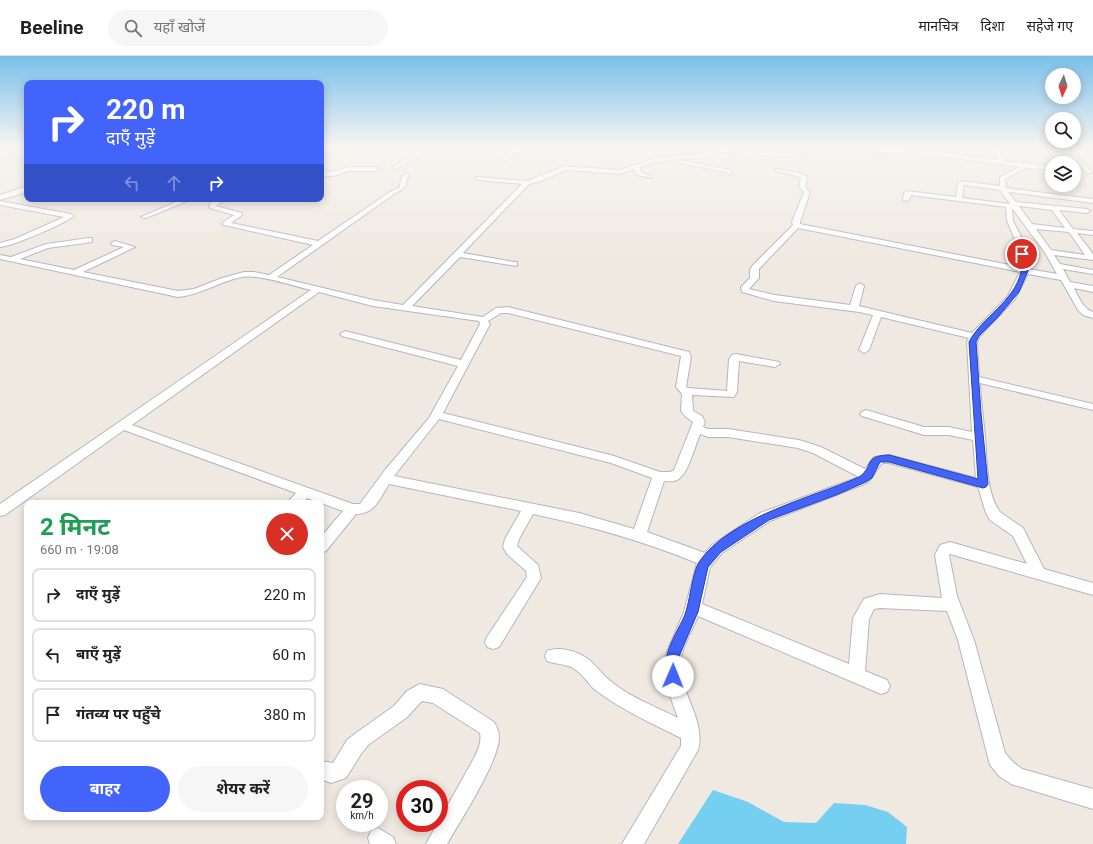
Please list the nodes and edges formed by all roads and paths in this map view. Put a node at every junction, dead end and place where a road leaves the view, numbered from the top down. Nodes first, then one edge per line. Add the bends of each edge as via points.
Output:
1 (404, 184) edge
2 (526, 184) edge
3 (803, 184) edge
4 (961, 184) edge
5 (967, 184) edge
6 (1003, 184) edge
7 (1003, 188) junction
8 (24, 190) edge
9 (1080, 192) edge
10 (1093, 194) edge
11 (0, 198) edge
12 (959, 199) junction
13 (1077, 199) junction
14 (906, 200) dead end
15 (1093, 201) edge
16 (182, 202) edge
17 (217, 202) edge
18 (0, 203) edge
19 (1013, 205) junction
20 (1054, 208) junction
21 (144, 217) dead end
22 (796, 226) junction
23 (1030, 226) junction
24 (1072, 231) junction
25 (1093, 233) edge
26 (89, 240) dead end
27 (115, 243) dead end
28 (319, 244) junction
29 (0, 245) edge
30 (1048, 252) junction
31 (458, 254) junction
32 (0, 257) edge
33 (1092, 258) edge
34 (13, 260) junction
35 (514, 264) dead end
36 (1056, 266) junction
37 (1024, 271) junction
38 (1093, 272) edge
39 (74, 273) junction
40 (270, 278) junction
41 (1065, 281) junction
42 (860, 286) dead end
43 (1093, 289) edge
44 (317, 290) junction
45 (405, 308) junction
46 (854, 308) junction
47 (878, 314) junction
48 (1093, 315) edge
49 (484, 320) junction
50 (345, 334) dead end
51 (975, 337) junction
52 (864, 350) dead end
53 (463, 364) junction
54 (775, 364) dead end
55 (974, 379) junction
56 (684, 392) junction
57 (1093, 407) edge
58 (866, 414) dead end
59 (436, 415) junction
60 (124, 426) junction
61 (695, 430) junction
62 (979, 437) junction
63 (388, 476) junction
64 (659, 476) junction
65 (868, 476) junction
66 (983, 484) junction
67 (304, 493) junction
68 (297, 500) edge
69 (530, 508) junction
70 (352, 509) junction
71 (0, 511) edge
72 (639, 535) junction
73 (324, 543) edge
74 (706, 560) junction
75 (1039, 573) junction
76 (1093, 589) edge
77 (952, 605) junction
78 (693, 607) junction
79 (493, 642) dead end
80 (553, 656) dead end
81 (856, 675) junction
82 (881, 686) dead end
83 (690, 733) junction
84 (324, 771) edge
85 (1093, 799) edge
86 (436, 844) edge
87 (632, 844) edge

1 - 28 street via 403,188
2 - 31 street
3 - 22 street via 806,192
4 - 12 street
5 - 7 street
6 - 7 street
7 - 13 street
7 - 19 street
8 - 11 street
9 - 10 street
12 - 14 street via 910,189
12 - 19 street
13 - 15 street
13 - 20 street via 1084,211
16 - 21 street
17 - 28 street via 212,207 240,214 227,224
18 - 29 street via 71,216 15,242
19 - 20 street
19 - 23 street
19 - 37 street via 1010,221 1021,244
20 - 24 street
22 - 37 street
22 - 46 street via 756,267 754,279 744,288 774,298
23 - 24 street
23 - 30 street
24 - 25 street
24 - 33 street
26 - 34 street via 46,246
27 - 39 street via 131,247
28 - 40 street
30 - 33 street
30 - 36 street
31 - 35 street
31 - 45 street
32 - 34 street
34 - 39 street
36 - 38 street
36 - 41 street
37 - 41 street
37 - 51 street via 1012,297
39 - 40 street via 183,294 243,274
40 - 44 street
41 - 43 street
41 - 48 street via 1083,311
42 - 46 street
44 - 45 street
44 - 60 street
45 - 49 street
46 - 47 street
47 - 51 street
47 - 52 street
49 - 53 street via 485,324
49 - 56 street via 499,310 508,310 682,353 686,357 681,387
50 - 53 street
51 - 55 street via 972,342
53 - 59 street
54 - 56 street via 736,357 730,395
55 - 57 street
55 - 62 street
56 - 61 street via 687,394 687,411 699,421
58 - 62 street via 924,431
59 - 63 street
59 - 64 street via 614,460
60 - 67 street
60 - 71 street
61 - 64 street via 677,476
61 - 65 street via 799,444 817,450
62 - 66 street
63 - 69 street via 394,480
63 - 70 street via 368,505 363,509
64 - 72 street
65 - 66 street via 875,461 884,458
65 - 74 street via 765,517 717,549
66 - 75 street via 995,516 1018,532
67 - 68 street
67 - 70 street
69 - 72 street via 579,518
69 - 79 street via 510,547 533,569 534,578
70 - 73 street
72 - 74 street
74 - 78 street
75 - 76 street
75 - 77 street via 950,548 945,549 942,555
77 - 81 street via 880,602 869,604 861,618
77 - 85 street via 966,640 997,758 1006,769 1018,776
78 - 81 street
78 - 83 street via 674,654 672,666
80 - 83 street via 563,656 582,664 602,685 631,704
81 - 82 street
83 - 87 street via 689,750
84 - 86 street via 331,773 339,771 362,739 400,712 420,692 437,695 488,728 488,749 480,767

